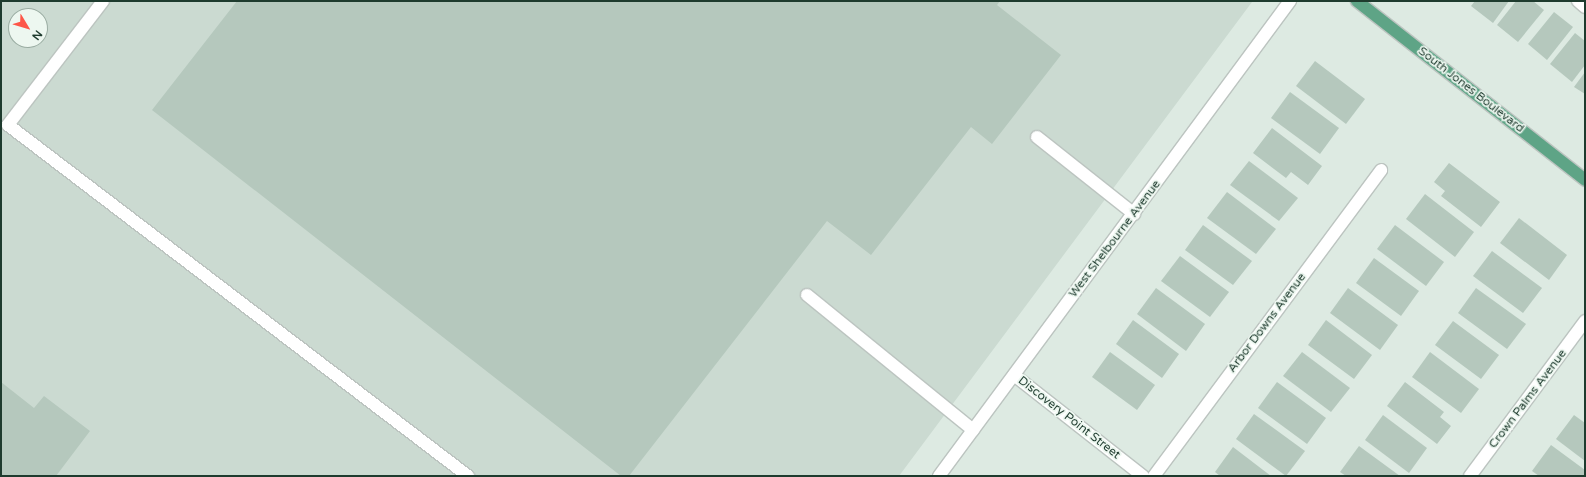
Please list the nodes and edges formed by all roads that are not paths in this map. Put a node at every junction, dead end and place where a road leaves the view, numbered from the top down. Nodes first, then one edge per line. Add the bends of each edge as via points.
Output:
1 (103, 1) edge
2 (1290, 1) edge
3 (1357, 1) edge
4 (1578, 1) edge
5 (1585, 7) edge
6 (1037, 137) dead end
7 (1381, 170) dead end
8 (1585, 180) edge
9 (1134, 214) junction
10 (807, 294) dead end
11 (1585, 321) edge
12 (1014, 375) junction
13 (973, 430) junction
14 (468, 476) edge
15 (939, 476) edge
16 (1143, 476) edge
17 (1154, 476) edge
18 (1470, 476) edge

1 - 14 street via 8,125
2 - 9 street, West Shelbourne Avenue
3 - 8 main road, South Jones Boulevard
4 - 5 street
6 - 9 street
7 - 17 street, Arbor Downs Avenue
9 - 12 street, West Shelbourne Avenue
10 - 13 street
11 - 18 street, Crown Palms Avenue
12 - 13 street, West Shelbourne Avenue
12 - 16 street, Discovery Point Street
13 - 15 street, West Shelbourne Avenue

